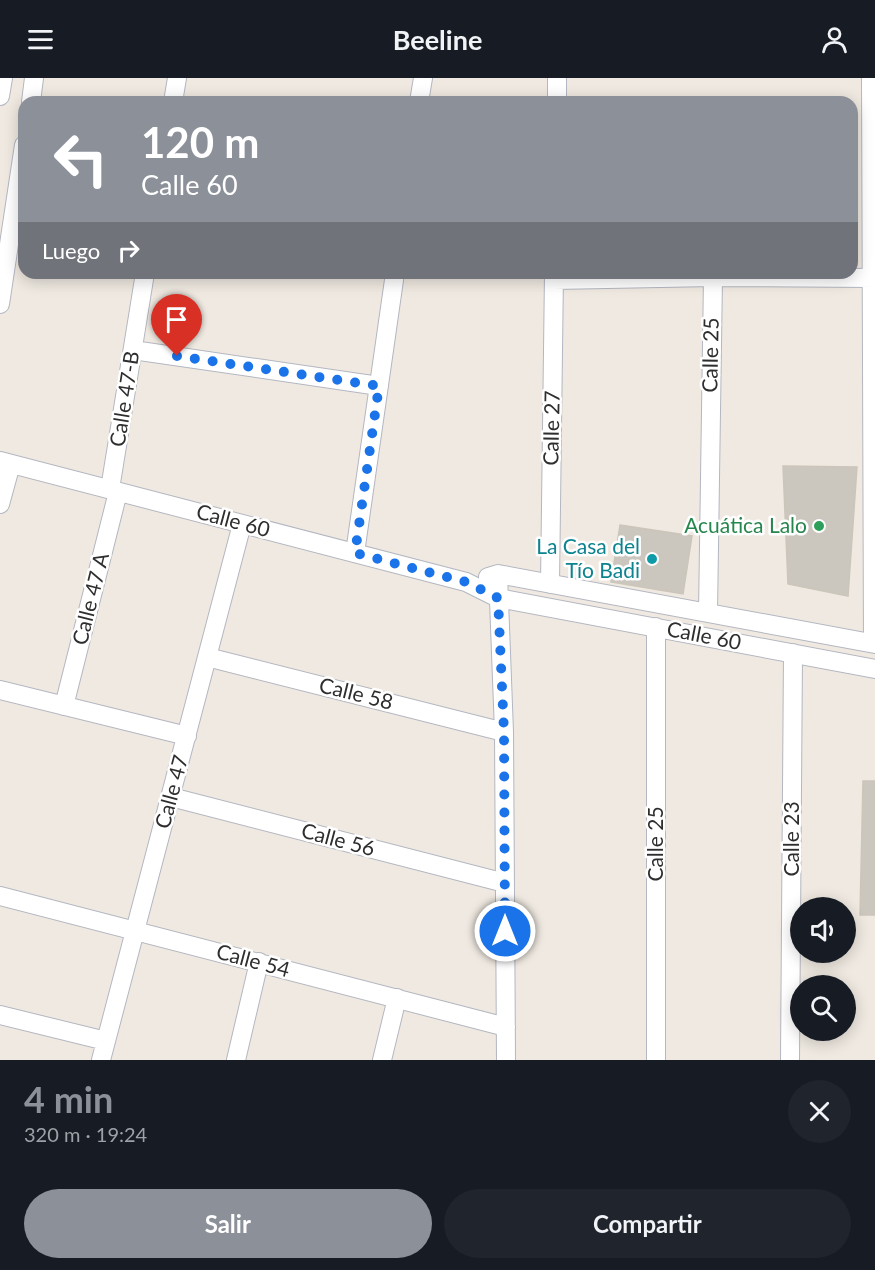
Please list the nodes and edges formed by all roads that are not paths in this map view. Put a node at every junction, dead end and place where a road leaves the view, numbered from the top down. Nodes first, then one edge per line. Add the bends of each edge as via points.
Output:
1 (3, 78) edge
2 (34, 78) edge
3 (177, 78) edge
4 (423, 78) edge
5 (557, 78) edge
6 (871, 78) edge
7 (0, 96) edge
8 (31, 96) edge
9 (174, 96) edge
10 (420, 96) edge
11 (557, 96) edge
12 (18, 171) edge
13 (6, 223) edge
14 (858, 278) edge
15 (874, 278) edge
16 (144, 279) edge
17 (394, 279) edge
18 (554, 279) edge
19 (712, 279) edge
20 (0, 304) edge
21 (133, 350) junction
22 (379, 386) junction
23 (6, 462) edge
24 (114, 490) junction
25 (0, 504) edge
26 (242, 524) junction
27 (355, 553) junction
28 (498, 574) junction
29 (466, 582) junction
30 (550, 584) junction
31 (498, 598) junction
32 (708, 613) junction
33 (656, 627) junction
34 (874, 643) edge
35 (794, 653) junction
36 (207, 657) junction
37 (875, 669) edge
38 (0, 690) edge
39 (64, 706) junction
40 (504, 732) junction
41 (187, 736) junction
42 (171, 797) junction
43 (505, 883) junction
44 (0, 896) edge
45 (135, 930) junction
46 (259, 962) junction
47 (397, 998) junction
48 (0, 1015) edge
49 (506, 1027) junction
50 (106, 1041) junction
51 (101, 1060) edge
52 (236, 1060) edge
53 (382, 1060) edge
54 (506, 1060) edge
55 (656, 1060) edge
56 (790, 1060) edge

1 - 7 street
2 - 8 street
3 - 9 street
4 - 10 street
5 - 11 street
6 - 15 street
12 - 13 street
13 - 20 street
14 - 15 street
15 - 34 street
16 - 21 street, Calle 47-B
17 - 22 street
18 - 30 street, Calle 27
19 - 32 street, Calle 25
21 - 22 street
21 - 24 street, Calle 47-B
22 - 27 street
23 - 24 street, Calle 60
23 - 25 street
24 - 26 street, Calle 60
24 - 39 street, Calle 47 A
26 - 27 street, Calle 60
26 - 36 street, Calle 47
27 - 29 street, Calle 60
28 - 29 street, Calle 60
28 - 30 street, Calle 60
28 - 31 street
29 - 31 street, Calle 60
30 - 32 street, Calle 60
31 - 33 street, Calle 60
31 - 40 street
32 - 34 street, Calle 60
33 - 35 street, Calle 60
33 - 55 street, Calle 25
35 - 37 street, Calle 60
35 - 56 street, Calle 23
36 - 40 street, Calle 58
36 - 41 street, Calle 47
38 - 39 street
39 - 41 street
40 - 43 street
41 - 42 street, Calle 47
42 - 43 street, Calle 56
42 - 45 street, Calle 47
43 - 49 street
44 - 45 street, Calle 54
45 - 46 street, Calle 54
45 - 50 street, Calle 47
46 - 47 street, Calle 54
46 - 52 street
47 - 49 street, Calle 54
47 - 53 street
48 - 50 street
49 - 54 street
50 - 51 street, Calle 47

